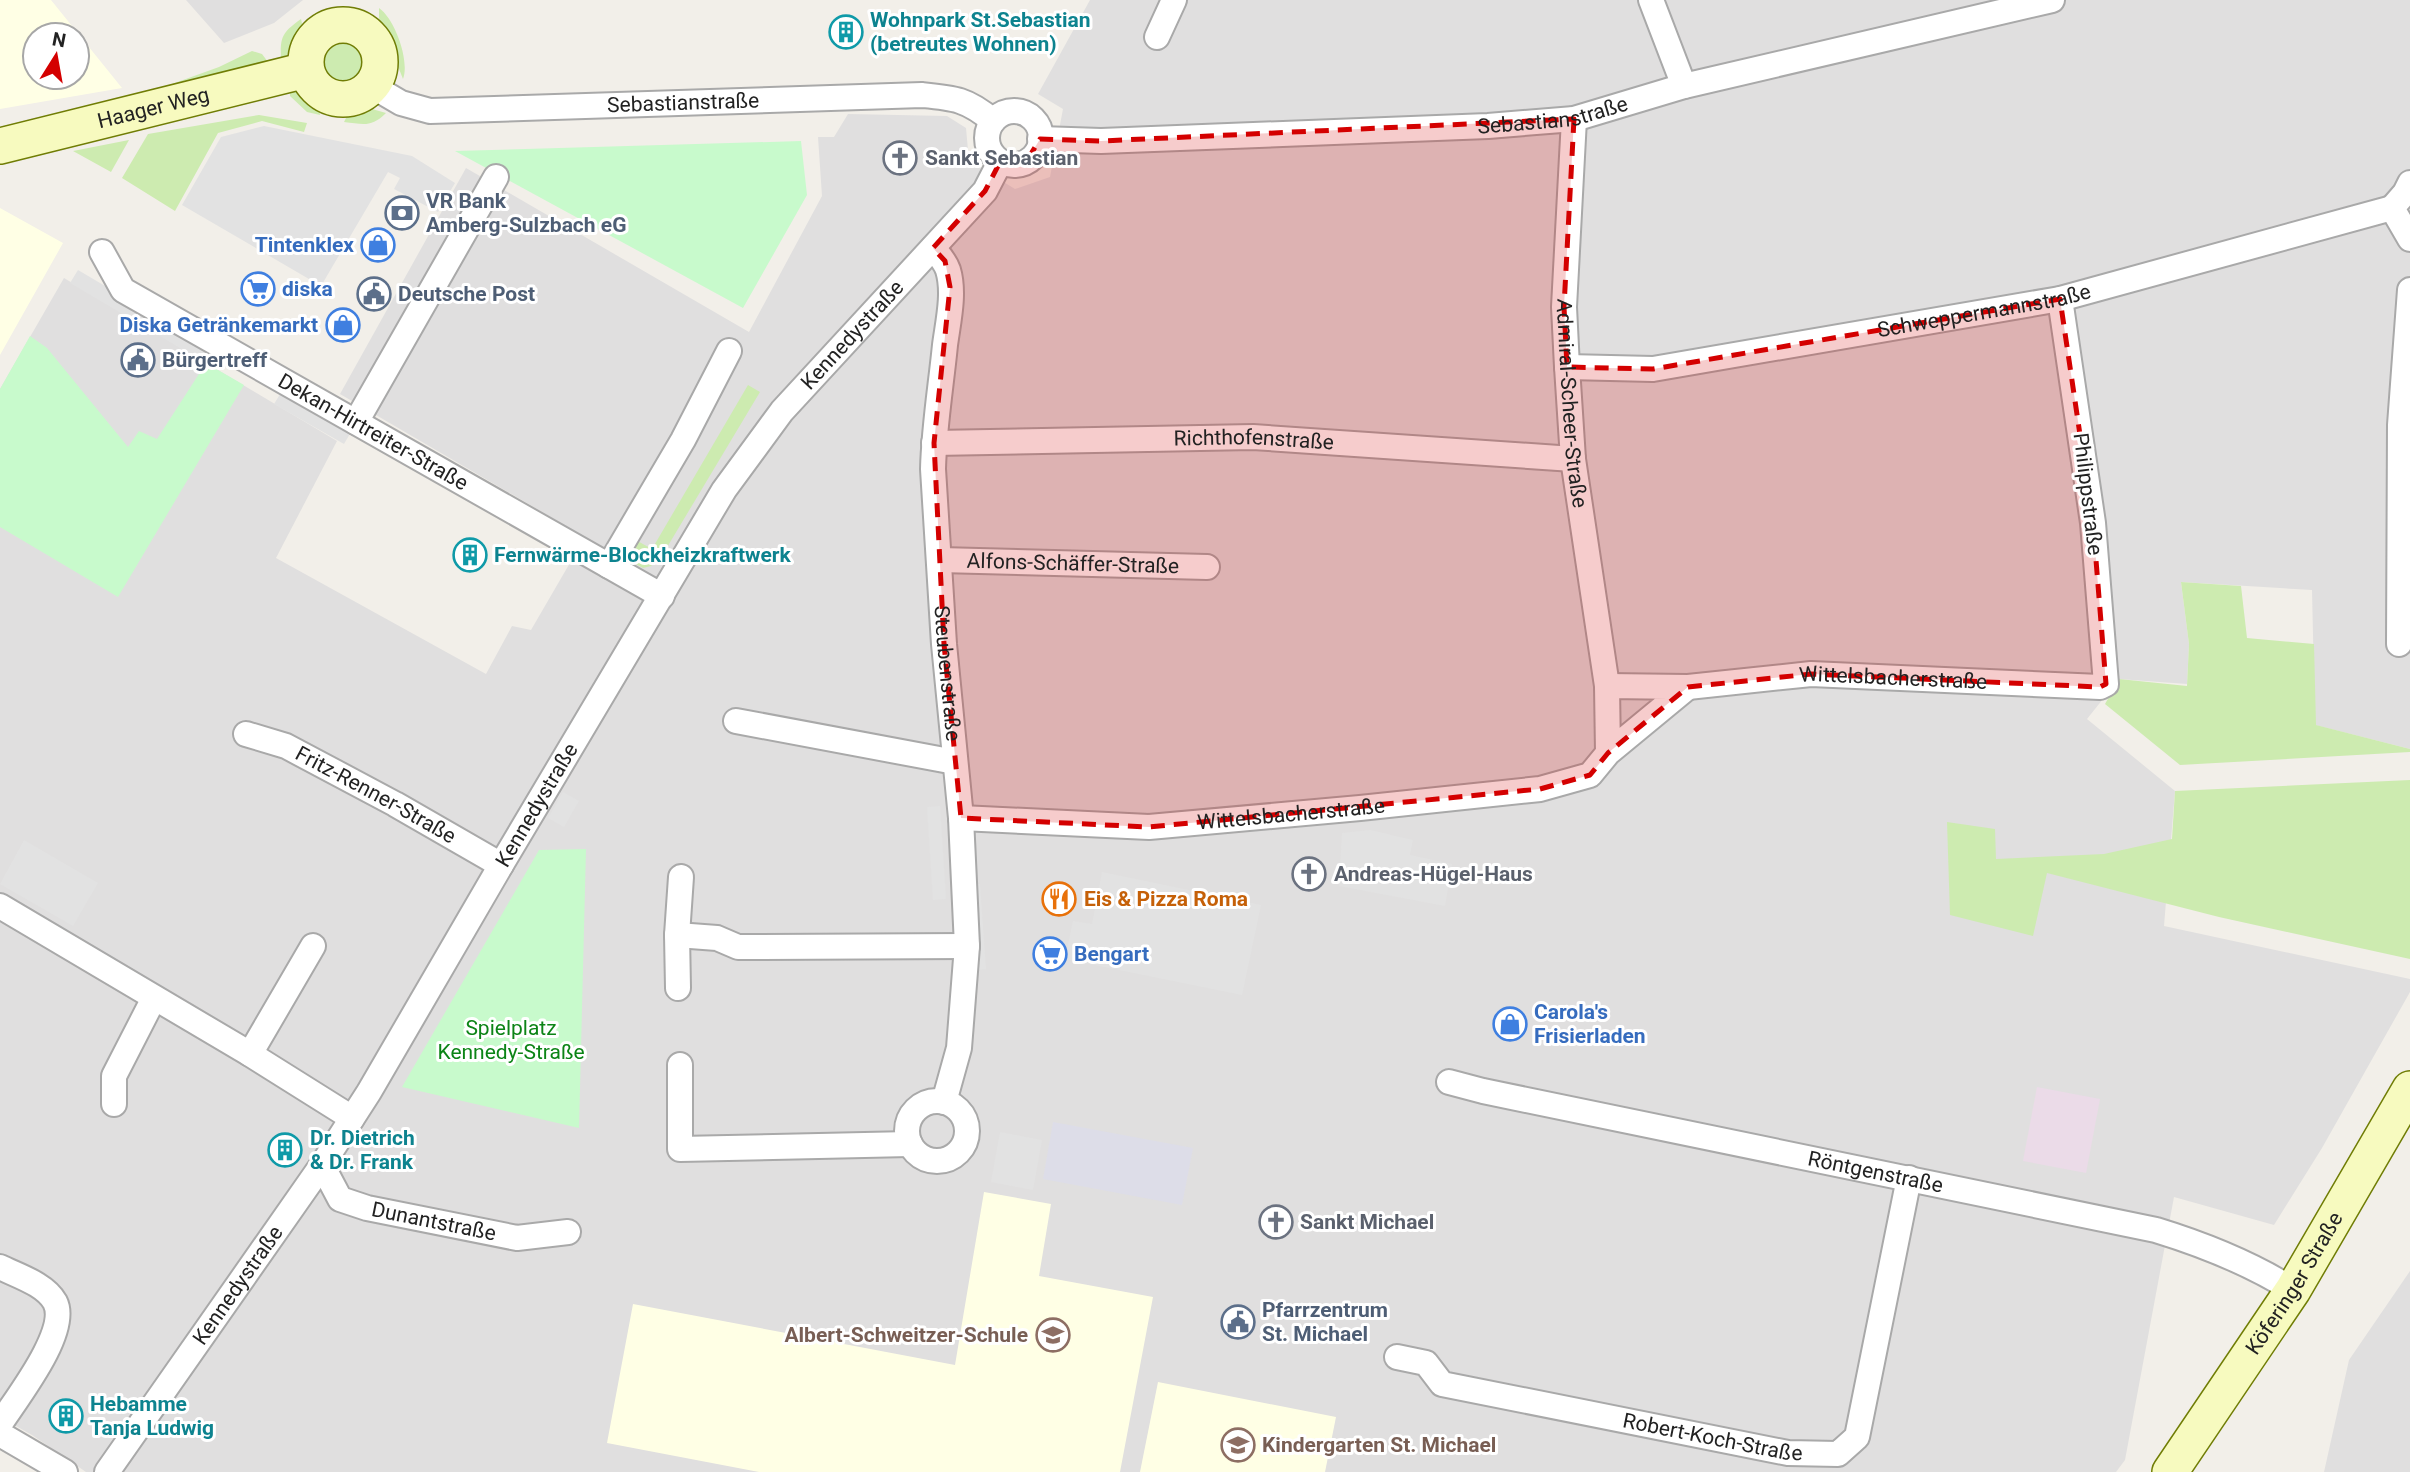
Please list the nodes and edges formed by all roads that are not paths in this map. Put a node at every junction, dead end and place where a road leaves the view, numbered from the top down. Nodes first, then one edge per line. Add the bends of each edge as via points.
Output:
1 (1174, 0) edge
2 (1651, 0) edge
3 (2052, 0) edge
4 (356, 12) edge
5 (1157, 37) dead end
6 (306, 70) junction
7 (372, 86) junction
8 (1684, 86) junction
9 (1574, 119) junction
10 (993, 121) junction
11 (1041, 139) junction
12 (0, 146) edge
13 (1000, 162) junction
14 (496, 177) dead end
15 (2410, 183) edge
16 (2392, 208) junction
17 (2410, 239) edge
18 (933, 248) junction
19 (102, 252) dead end
20 (2410, 290) edge
21 (2060, 299) junction
22 (729, 351) dead end
23 (1567, 367) junction
24 (356, 422) junction
25 (934, 443) junction
26 (1573, 459) junction
27 (940, 560) junction
28 (609, 566) junction
29 (1207, 567) dead end
30 (662, 596) junction
31 (2399, 643) dead end
32 (1607, 686) junction
33 (1688, 687) junction
34 (2100, 687) joint
35 (736, 721) dead end
36 (246, 734) dead end
37 (1608, 753) junction
38 (955, 762) junction
39 (961, 818) junction
40 (501, 864) junction
41 (681, 877) dead end
42 (0, 906) edge
43 (677, 936) junction
44 (313, 946) dead end
45 (967, 946) junction
46 (678, 988) dead end
47 (154, 998) junction
48 (250, 1054) junction
49 (680, 1065) dead end
50 (1449, 1082) dead end
51 (2410, 1089) edge
52 (944, 1102) junction
53 (114, 1104) dead end
54 (352, 1118) junction
55 (910, 1144) junction
56 (322, 1165) junction
57 (1909, 1178) junction
58 (568, 1232) dead end
59 (0, 1267) edge
60 (2293, 1290) junction
61 (1397, 1357) dead end
62 (0, 1424) edge
63 (0, 1434) edge
64 (65, 1472) edge
65 (107, 1472) edge
66 (2170, 1472) edge

1 - 5 street
2 - 8 street
3 - 8 street, Sebastianstraße
4 - 6 street via 321,31 311,42
4 - 7 street via 381,61
6 - 7 street via 323,94 336,99 350,99
6 - 12 street, Haager Weg
7 - 10 street, Sebastianstraße via 401,103 430,111 922,95 956,98
8 - 9 street, Sebastianstraße
9 - 11 street, Sebastianstraße via 1142,140
9 - 23 street, Admiral-Scheer-Straße via 1564,307
10 - 11 street via 1007,112 1023,113 1035,123
10 - 13 street via 986,137
11 - 13 street via 1037,152 1026,162
13 - 18 street, Kennedystraße via 985,191
14 - 24 street
15 - 16 street
16 - 17 street
16 - 21 street, Schweppermannstraße
18 - 25 street, Steubenstraße via 945,261 950,287
18 - 30 street, Kennedystraße via 782,411 724,489
19 - 24 street, Dekan-Hirtreiter-Straße via 123,290
20 - 31 street via 2400,425
21 - 23 street, Schweppermannstraße via 1653,369
21 - 34 street, Philippstraße via 2093,523 2106,684
22 - 28 street
23 - 26 street, Admiral-Scheer-Straße
24 - 28 street, Dekan-Hirtreiter-Straße
25 - 26 street, Richthofenstraße via 1253,437
25 - 27 street, Steubenstraße
26 - 32 street, Admiral-Scheer-Straße
27 - 29 street, Alfons-Schäffer-Straße
27 - 38 street, Steubenstraße
28 - 30 street, Dekan-Hirtreiter-Straße
30 - 40 street, Kennedystraße
32 - 33 street, Wittelsbacherstraße
32 - 37 street
33 - 34 street, Wittelsbacherstraße via 1811,674
33 - 37 street, Wittelsbacherstraße
35 - 38 street
36 - 40 street, Fritz-Renner-Straße via 285,746
37 - 39 street, Wittelsbacherstraße via 1590,775 1540,789 1387,806 1149,827
38 - 39 street, Steubenstraße
39 - 45 street, Steubenstraße
40 - 54 street, Kennedystraße
41 - 43 street
42 - 47 street
43 - 45 street via 717,938 738,947
43 - 46 street
44 - 48 street
45 - 52 street, Steubenstraße via 959,1048
47 - 48 street
47 - 53 street via 114,1076
48 - 54 street
49 - 55 street via 680,1149
50 - 57 street, Röntgenstraße
51 - 60 street, Köferinger Straße
52 - 55 street via 923,1104 915,1111 907,1132
52 - 55 street via 965,1120 968,1131 963,1147 955,1156 935,1161 916,1153
54 - 56 street, Kennedystraße
56 - 58 street, Dunantstraße via 340,1199 367,1208 517,1238
56 - 65 street, Kennedystraße
57 - 60 street, Röntgenstraße via 2156,1230 2203,1244
57 - 61 street, Robert-Koch-Straße via 1857,1437 1838,1454 1788,1453 1442,1384 1426,1363
59 - 62 street via 39,1286 50,1295 58,1312 53,1338
60 - 66 street, Köferinger Straße
63 - 64 street

